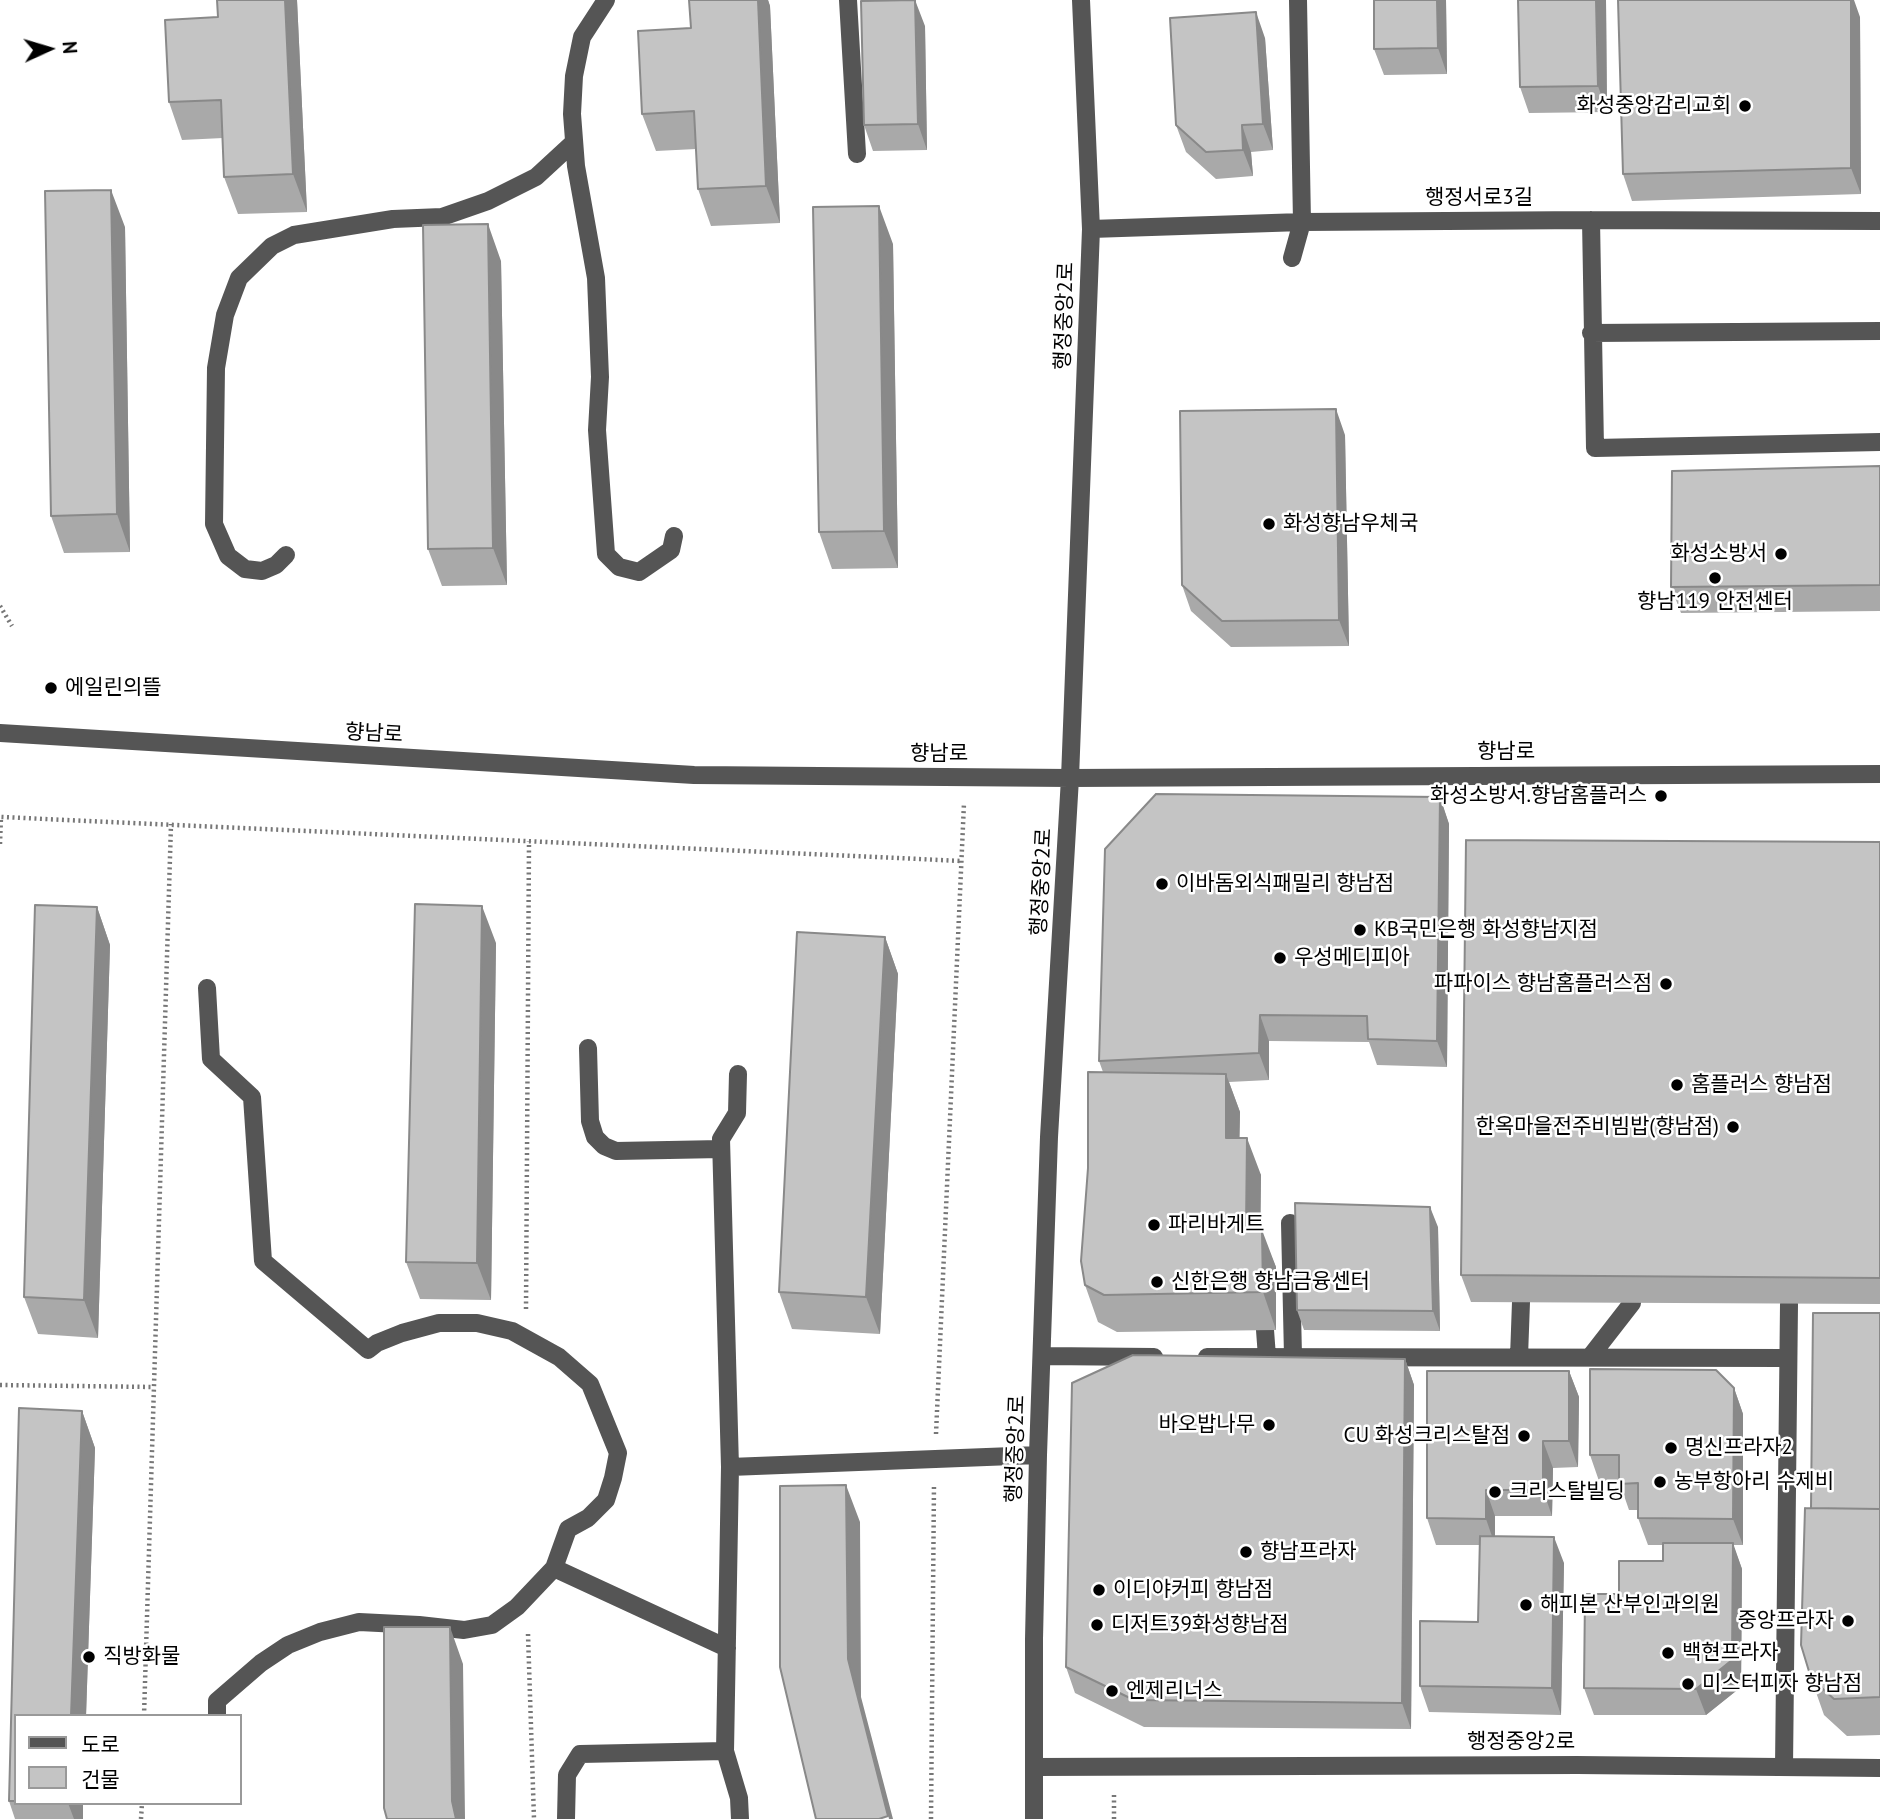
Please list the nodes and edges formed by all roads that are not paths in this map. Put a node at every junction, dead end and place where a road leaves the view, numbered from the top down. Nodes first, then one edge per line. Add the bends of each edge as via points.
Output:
1 (606, 0) edge
2 (848, 0) edge
3 (1082, 0) edge
4 (1298, 0) edge
5 (574, 142) junction
6 (857, 153) dead end
7 (1591, 220) junction
8 (1880, 221) edge
9 (1302, 222) junction
10 (1091, 229) junction
11 (1292, 258) dead end
12 (1880, 331) edge
13 (1591, 333) junction
14 (1880, 442) edge
15 (674, 536) dead end
16 (286, 555) dead end
17 (0, 733) edge
18 (1880, 774) edge
19 (1070, 778) junction
20 (207, 988) dead end
21 (587, 1048) dead end
22 (738, 1074) dead end
23 (721, 1149) junction
24 (1290, 1223) dead end
25 (1521, 1302) edge
26 (1632, 1303) edge
27 (1790, 1304) edge
28 (1265, 1330) edge
29 (1043, 1356) junction
30 (1293, 1356) junction
31 (1267, 1357) junction
32 (1518, 1357) junction
33 (1590, 1357) junction
34 (1788, 1358) junction
35 (1038, 1455) junction
36 (730, 1467) junction
37 (1787, 1518) junction
38 (1809, 1518) edge
39 (1787, 1560) junction
40 (1808, 1560) edge
41 (554, 1567) junction
42 (727, 1648) junction
43 (217, 1714) edge
44 (725, 1751) junction
45 (1036, 1766) junction
46 (1784, 1767) junction
47 (1880, 1768) edge
48 (566, 1819) edge
49 (740, 1819) edge
50 (1034, 1819) edge

1 - 5 street via 582,37 574,76
2 - 6 street
3 - 10 street, 행정중앙2로
4 - 9 street
5 - 15 street via 596,278 597,430 606,554 619,567 639,572 671,550
5 - 16 street via 536,177 488,201 442,217 393,219 294,235 272,246 239,278 225,315 216,368 214,524 228,556 245,569 262,570
7 - 8 street, 행정서로3길
7 - 9 street, 행정서로3길
7 - 13 street
9 - 10 street, 행정서로3길
9 - 11 street
10 - 19 street, 행정중앙2로
12 - 13 street
13 - 14 street via 1595,448
17 - 19 street, 향남로 via 694,775
18 - 19 street, 향남로
19 - 29 street, 행정중앙2로 via 1049,1137
20 - 41 street via 211,1059 252,1097 263,1261 368,1350 402,1333 439,1323 477,1323 512,1331 559,1357 590,1384 618,1453 606,1500 568,1529
21 - 23 street via 590,1121 604,1146 616,1151
22 - 23 street via 737,1113 721,1139
23 - 36 street
24 - 30 street
25 - 32 street
26 - 33 street
27 - 34 street
28 - 31 street
29 - 31 street
29 - 35 street, 행정중앙2로
30 - 31 street
30 - 32 street
32 - 33 street
33 - 34 street
34 - 37 street
35 - 36 street
35 - 45 street, 행정중앙2로
36 - 42 street
37 - 38 street
37 - 39 street
39 - 40 street
39 - 46 street
41 - 42 street
41 - 43 street via 492,1625 464,1630 359,1622 288,1645 217,1701
42 - 44 street
44 - 48 street via 580,1754 566,1775
44 - 49 street via 739,1798
45 - 46 street, 행정중앙2로
45 - 50 street, 행정중앙2로
46 - 47 street, 행정중앙2로

